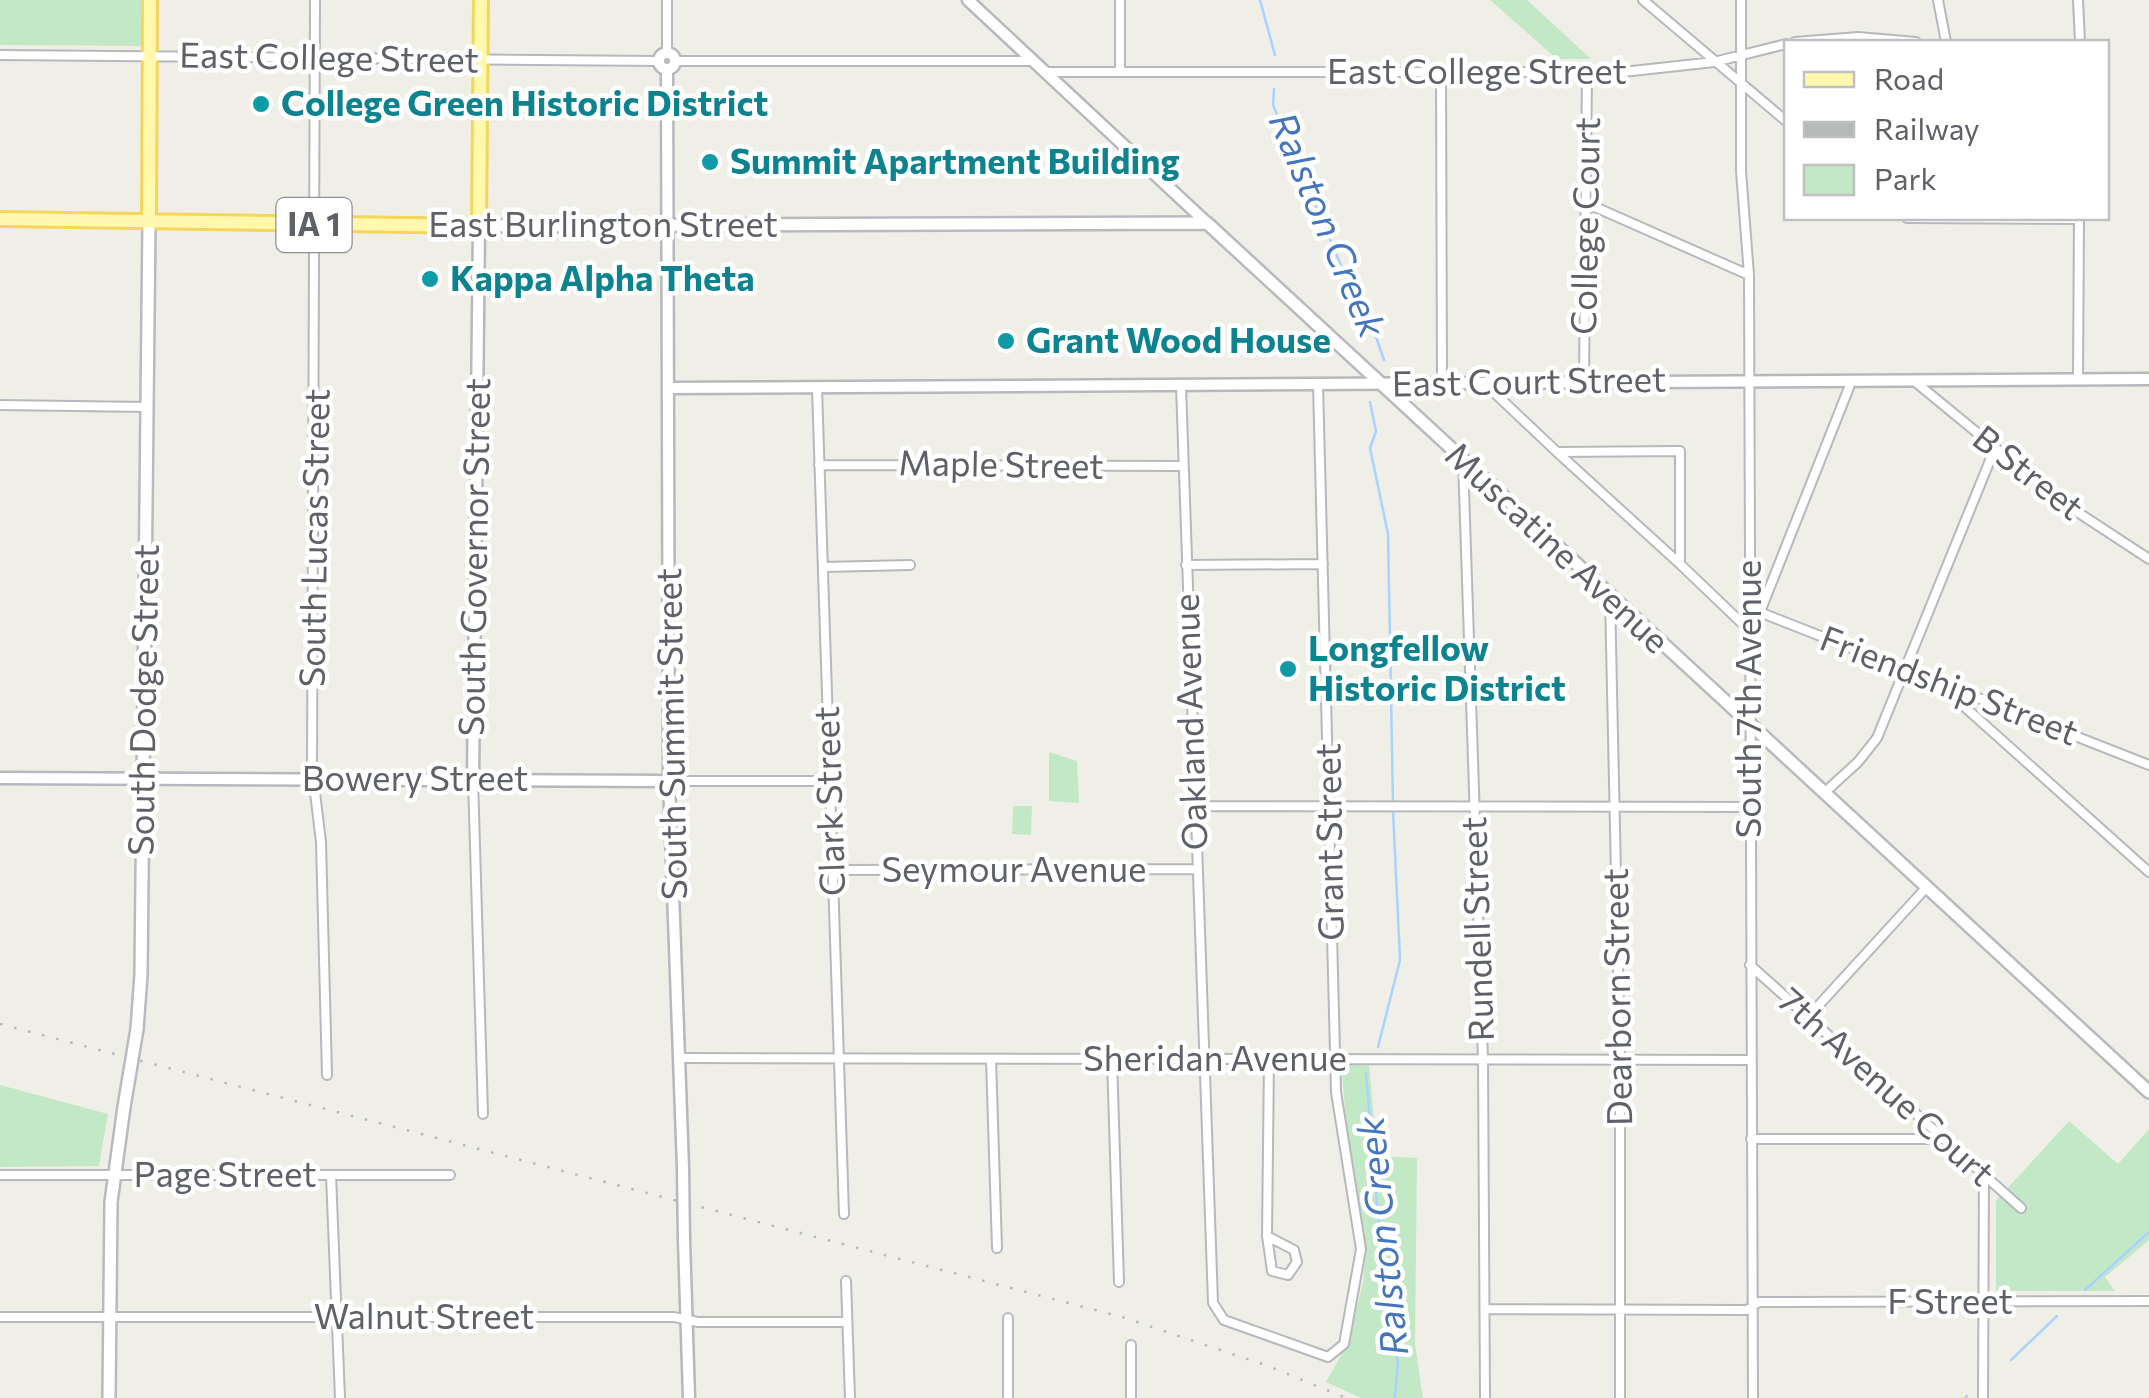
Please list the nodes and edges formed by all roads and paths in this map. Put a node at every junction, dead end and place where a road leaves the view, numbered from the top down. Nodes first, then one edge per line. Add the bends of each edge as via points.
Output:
1 (150, 0) edge
2 (316, 0) edge
3 (480, 0) edge
4 (666, 0) edge
5 (968, 0) edge
6 (1120, 0) edge
7 (1644, 0) edge
8 (1741, 0) edge
9 (1938, 0) edge
10 (2078, 0) edge
11 (1820, 40) edge
12 (1893, 40) edge
13 (1946, 40) edge
14 (2080, 40) edge
15 (1784, 44) edge
16 (0, 55) edge
17 (1742, 55) junction
18 (150, 56) junction
19 (315, 58) junction
20 (480, 60) junction
21 (667, 61) junction
22 (1030, 61) junction
23 (1714, 62) junction
24 (1045, 72) junction
25 (1120, 72) junction
26 (1442, 72) junction
27 (1587, 72) junction
28 (1742, 84) junction
29 (1784, 119) edge
30 (1586, 203) junction
31 (0, 220) edge
32 (2079, 220) edge
33 (149, 221) junction
34 (1207, 223) junction
35 (317, 225) junction
36 (668, 225) junction
37 (479, 226) junction
38 (1749, 275) junction
39 (2078, 379) junction
40 (2149, 379) edge
41 (1749, 380) junction
42 (1852, 380) junction
43 (1913, 380) junction
44 (1584, 381) junction
45 (1442, 382) junction
46 (1483, 382) junction
47 (1380, 383) junction
48 (1318, 384) junction
49 (1181, 386) junction
50 (669, 388) junction
51 (817, 388) junction
52 (0, 405) edge
53 (147, 407) junction
54 (1994, 448) junction
55 (1556, 452) junction
56 (1463, 460) junction
57 (820, 465) junction
58 (1183, 466) junction
59 (2149, 558) edge
60 (1322, 564) junction
61 (1680, 564) junction
62 (910, 565) dead end
63 (1186, 565) junction
64 (823, 567) junction
65 (1610, 597) junction
66 (1750, 608) junction
67 (1760, 612) junction
68 (1749, 630) junction
69 (1908, 671) junction
70 (1952, 687) junction
71 (1749, 728) junction
72 (2149, 765) edge
73 (0, 778) edge
74 (144, 778) junction
75 (315, 779) junction
76 (473, 779) junction
77 (669, 780) junction
78 (830, 780) junction
79 (1821, 794) junction
80 (1193, 806) junction
81 (1329, 806) junction
82 (1473, 806) junction
83 (1614, 806) junction
84 (1749, 808) junction
85 (1195, 869) junction
86 (832, 870) junction
87 (2149, 872) edge
88 (1926, 889) junction
89 (1750, 965) junction
90 (1808, 1017) junction
91 (680, 1058) junction
92 (839, 1058) junction
93 (1201, 1058) junction
94 (991, 1059) junction
95 (1112, 1059) junction
96 (1269, 1059) junction
97 (1336, 1059) junction
98 (1484, 1060) junction
99 (1620, 1060) junction
100 (1751, 1060) junction
101 (327, 1076) dead end
102 (2149, 1092) edge
103 (483, 1114) dead end
104 (1751, 1139) junction
105 (1944, 1140) junction
106 (1984, 1174) junction
107 (0, 1175) edge
108 (114, 1175) junction
109 (331, 1175) junction
110 (450, 1175) dead end
111 (2021, 1208) dead end
112 (844, 1214) dead end
113 (1267, 1236) junction
114 (997, 1248) dead end
115 (846, 1281) dead end
116 (1119, 1282) dead end
117 (2149, 1301) edge
118 (1983, 1302) junction
119 (1752, 1306) junction
120 (1620, 1308) junction
121 (1486, 1309) junction
122 (110, 1317) junction
123 (337, 1317) junction
124 (0, 1318) edge
125 (1008, 1318) dead end
126 (687, 1320) junction
127 (848, 1322) junction
128 (1131, 1345) dead end
129 (109, 1398) edge
130 (340, 1398) edge
131 (690, 1398) edge
132 (850, 1398) edge
133 (1008, 1398) edge
134 (1131, 1398) edge
135 (1486, 1398) edge
136 (1620, 1398) edge
137 (1753, 1398) edge
138 (1983, 1398) edge

1 - 18 main road, South Dodge Street
2 - 19 street, South Lucas Street
3 - 20 main road, South Governor Street
4 - 21 street, South Summit Street
5 - 22 street, Muscatine Avenue
6 - 25 street
7 - 23 street
8 - 17 street, South 7th Avenue
9 - 13 street
10 - 14 street
11 - 12 street
15 - 17 street, East College Street
16 - 18 street, East College Street
17 - 23 street, East College Street
17 - 28 street, South 7th Avenue
18 - 19 street, East College Street
18 - 33 main road, South Dodge Street
19 - 20 street, East College Street
19 - 35 street, South Lucas Street
20 - 21 street, East College Street
20 - 37 main road, South Governor Street
21 - 22 street, East College Street
21 - 36 street, South Summit Street
22 - 24 street, Muscatine Avenue
23 - 27 street, East College Street
23 - 28 street
24 - 25 street, East College Street
24 - 34 street, Muscatine Avenue
25 - 26 street, East College Street
26 - 27 street, East College Street
26 - 45 street
27 - 30 street, College Court
28 - 29 street
28 - 38 street, South 7th Avenue
30 - 38 street
30 - 44 street, College Court
31 - 33 main road, East Burlington Street / IA 1
32 - 39 street
33 - 35 main road, East Burlington Street / IA 1
33 - 53 main road, South Dodge Street
34 - 36 main road, East Burlington Street
34 - 47 main road, Muscatine Avenue
35 - 37 main road, East Burlington Street / IA 1
35 - 75 street, South Lucas Street
36 - 37 main road, East Burlington Street
36 - 50 street, South Summit Street
37 - 76 street, South Governor Street
38 - 41 street, South 7th Avenue
39 - 40 street, East Court Street
39 - 43 street, East Court Street
41 - 42 street, East Court Street
41 - 44 street, East Court Street
41 - 66 street, South 7th Avenue
42 - 43 street, East Court Street
42 - 67 street
43 - 54 street, B Street
44 - 46 street, East Court Street
45 - 46 street, East Court Street
45 - 47 street, East Court Street
46 - 55 street
47 - 48 street, East Court Street
47 - 56 main road, Muscatine Avenue
48 - 49 street, East Court Street
48 - 60 street, Grant Street
49 - 51 street, East Court Street
49 - 58 street, Oakland Avenue
50 - 51 street, East Court Street
50 - 77 street, South Summit Street
51 - 57 street, Clark Street
52 - 53 street
53 - 74 main road, South Dodge Street
54 - 59 street, B Street
54 - 69 street
55 - 61 street
55 - 61 street via 1680,451
56 - 65 main road, Muscatine Avenue
56 - 82 street, Rundell Street
57 - 58 street, Maple Street
57 - 64 street, Clark Street
58 - 63 street, Oakland Avenue
60 - 63 street
60 - 81 street, Grant Street
61 - 68 street
62 - 64 street
63 - 80 street, Oakland Avenue
64 - 78 street, Clark Street
65 - 71 main road, Muscatine Avenue
65 - 83 street, Dearborn Street
66 - 67 street, Friendship Street
66 - 68 street, South 7th Avenue
67 - 69 street, Friendship Street
68 - 71 street, South 7th Avenue
69 - 70 street, Friendship Street
69 - 79 street via 1899,678 1876,738
70 - 72 street, Friendship Street
70 - 87 street via 1957,700
71 - 79 main road, Muscatine Avenue
71 - 84 street, South 7th Avenue
73 - 74 street, Bowery Street
74 - 75 street, Bowery Street
74 - 108 main road, South Dodge Street, bridge via 137,1029
75 - 76 street, Bowery Street
75 - 101 street, South Lucas Street
76 - 77 street, Bowery Street
76 - 103 street, South Governor Street
77 - 78 street, Bowery Street
77 - 91 street, South Summit Street
78 - 86 street, Clark Street
79 - 88 main road, Muscatine Avenue
80 - 81 street
80 - 85 street, Oakland Avenue
81 - 82 street
81 - 97 street, Grant Street
82 - 83 street
82 - 98 street, Rundell Street
83 - 84 street
83 - 99 street, Dearborn Street
84 - 89 street, South 7th Avenue
85 - 86 street, Seymour Avenue
85 - 93 street, Oakland Avenue
86 - 92 street, Clark Street
88 - 90 street
88 - 102 main road, Muscatine Avenue
89 - 90 street, 7th Avenue Court
89 - 100 street, South 7th Avenue
90 - 105 street, 7th Avenue Court
91 - 92 street, Sheridan Avenue
91 - 126 street, South Summit Street, bridge
92 - 94 street, Sheridan Avenue
92 - 112 street, Clark Street
93 - 95 street, Sheridan Avenue
93 - 96 street, Sheridan Avenue
93 - 97 street, Grant Street via 1214,1312 1320,1357 1344,1344 1361,1260
94 - 95 street, Sheridan Avenue
94 - 114 street
95 - 116 street
96 - 97 street, Sheridan Avenue
96 - 113 street
97 - 98 street, Sheridan Avenue
98 - 99 street, Sheridan Avenue
98 - 121 street, Rundell Street
99 - 100 street, Sheridan Avenue
99 - 120 street, Dearborn Street
100 - 104 street, South 7th Avenue
104 - 105 street
104 - 119 street, South 7th Avenue
105 - 106 street, 7th Avenue Court
106 - 111 street, 7th Avenue Court
106 - 118 street
107 - 108 street, Page Street
108 - 109 street, Page Street
108 - 122 main road, South Dodge Street
109 - 110 street, Page Street
109 - 123 street
113 - 113 street via 1272,1271 1288,1275 1297,1262 1294,1250
115 - 127 street
117 - 118 street, F Street
118 - 119 street, F Street
118 - 138 street
119 - 120 street, F Street
119 - 137 street, South 7th Avenue
120 - 121 street, F Street
120 - 136 street, Dearborn Street
121 - 135 street, Rundell Street
122 - 123 street, Walnut Street
122 - 124 street, Walnut Street
122 - 129 main road, South Dodge Street
123 - 126 street, Walnut Street
123 - 130 street
125 - 133 street
126 - 127 street, Walnut Street
126 - 131 street, South Summit Street
127 - 132 street
128 - 134 street

